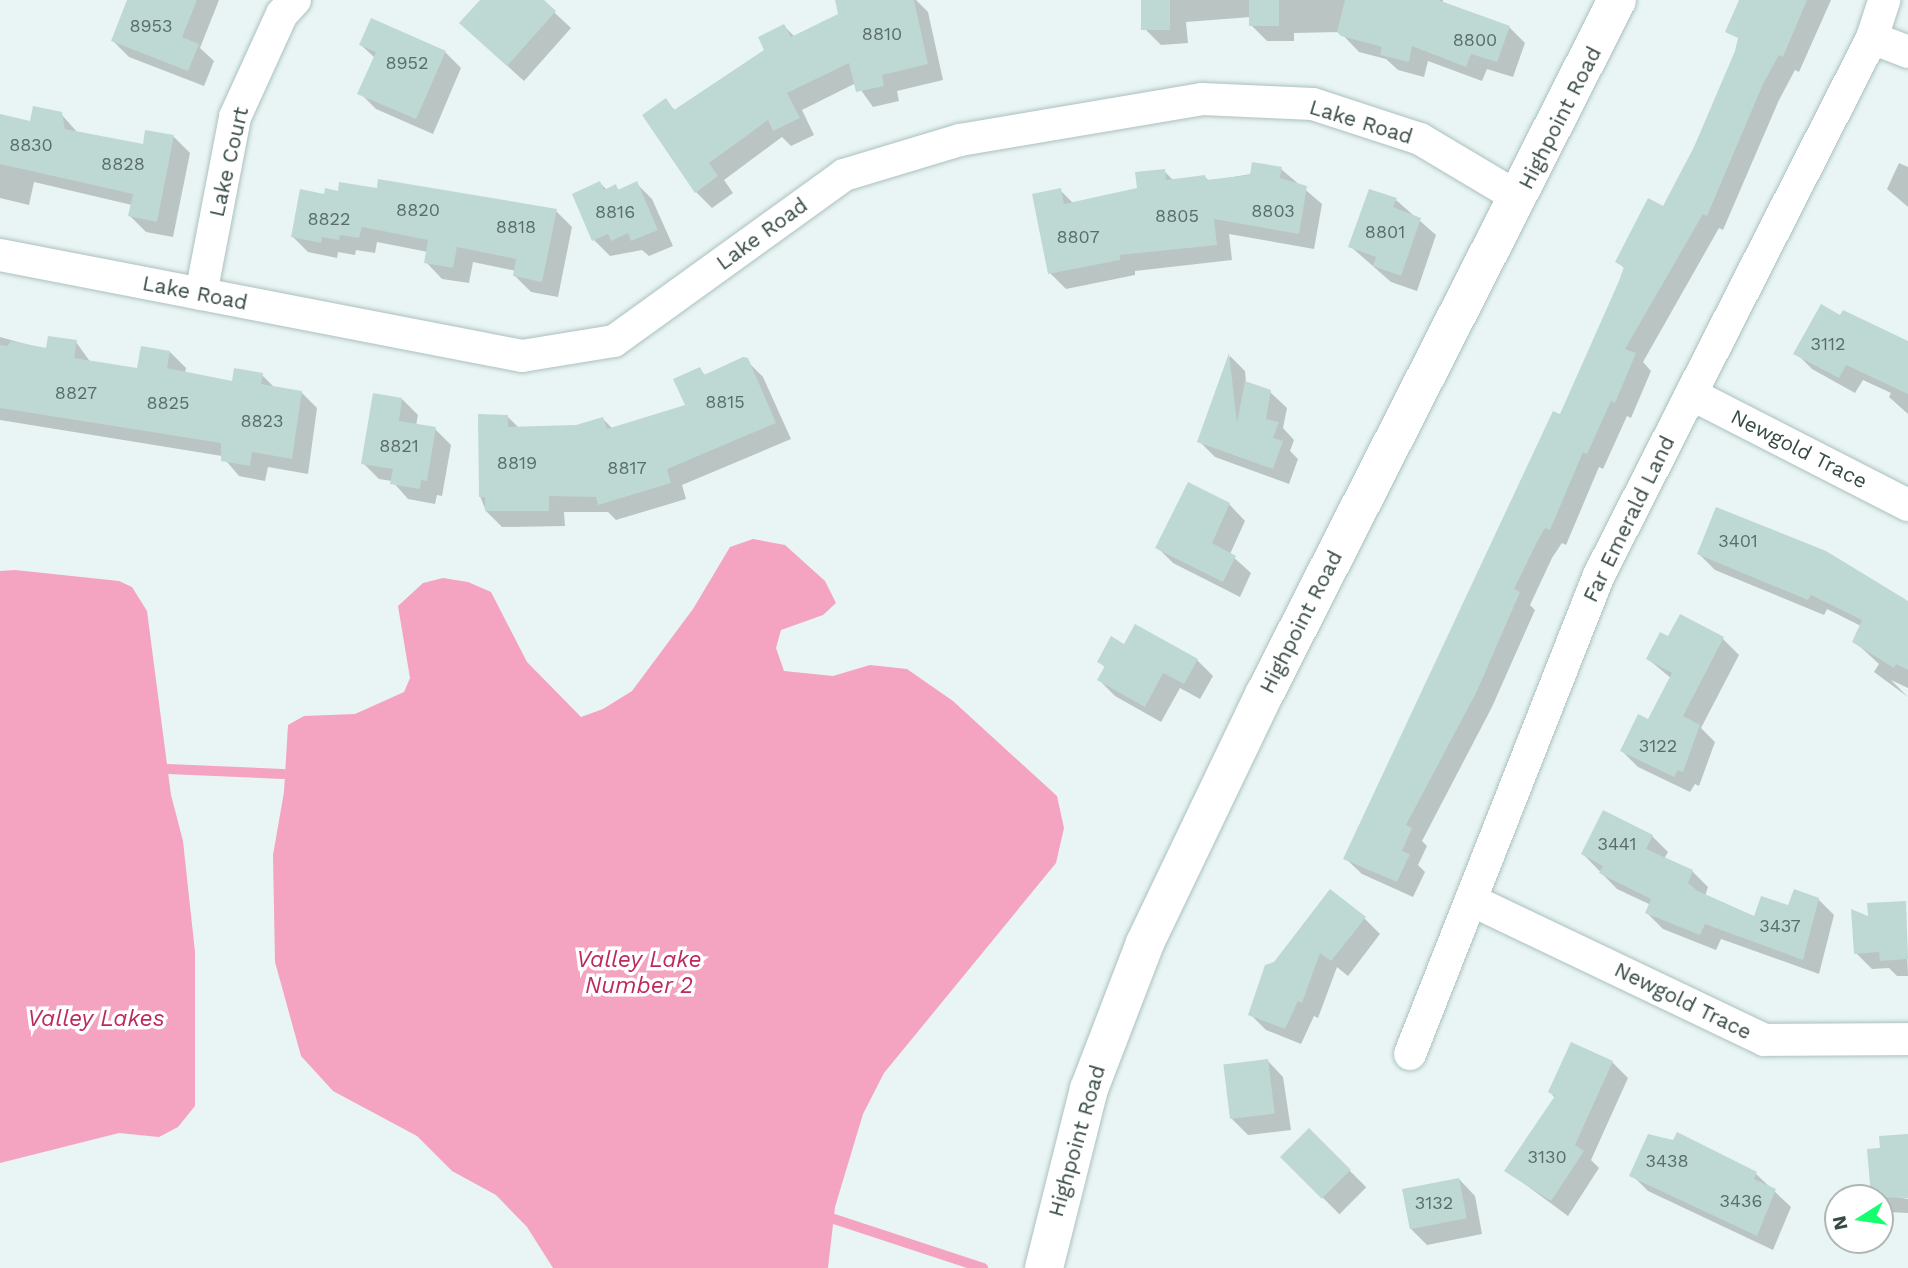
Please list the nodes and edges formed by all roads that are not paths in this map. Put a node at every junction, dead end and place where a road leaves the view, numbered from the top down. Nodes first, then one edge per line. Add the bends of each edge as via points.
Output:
1 (295, 0) edge
2 (1617, 0) edge
3 (1884, 0) edge
4 (1872, 38) junction
5 (1908, 52) edge
6 (1519, 198) junction
7 (0, 256) edge
8 (201, 294) junction
9 (1691, 394) junction
10 (1908, 505) edge
11 (1471, 900) junction
12 (1908, 1039) edge
13 (1410, 1054) dead end
14 (1044, 1268) edge

1 - 8 street, Lake Court via 282,14 235,117
2 - 6 street, Highpoint Road
3 - 4 street, Far Emerald Land
4 - 5 street
4 - 9 street, Far Emerald Land
6 - 8 street, Lake Road via 1420,139 1312,104 1202,99 960,141 844,175 614,341 522,356
6 - 14 street, Highpoint Road via 1265,693 1145,943 1089,1089
7 - 8 street, Lake Road
9 - 10 street, Newgold Trace
9 - 11 street, Far Emerald Land via 1599,575
11 - 12 street, Newgold Trace via 1764,1040
11 - 13 street, Far Emerald Land

